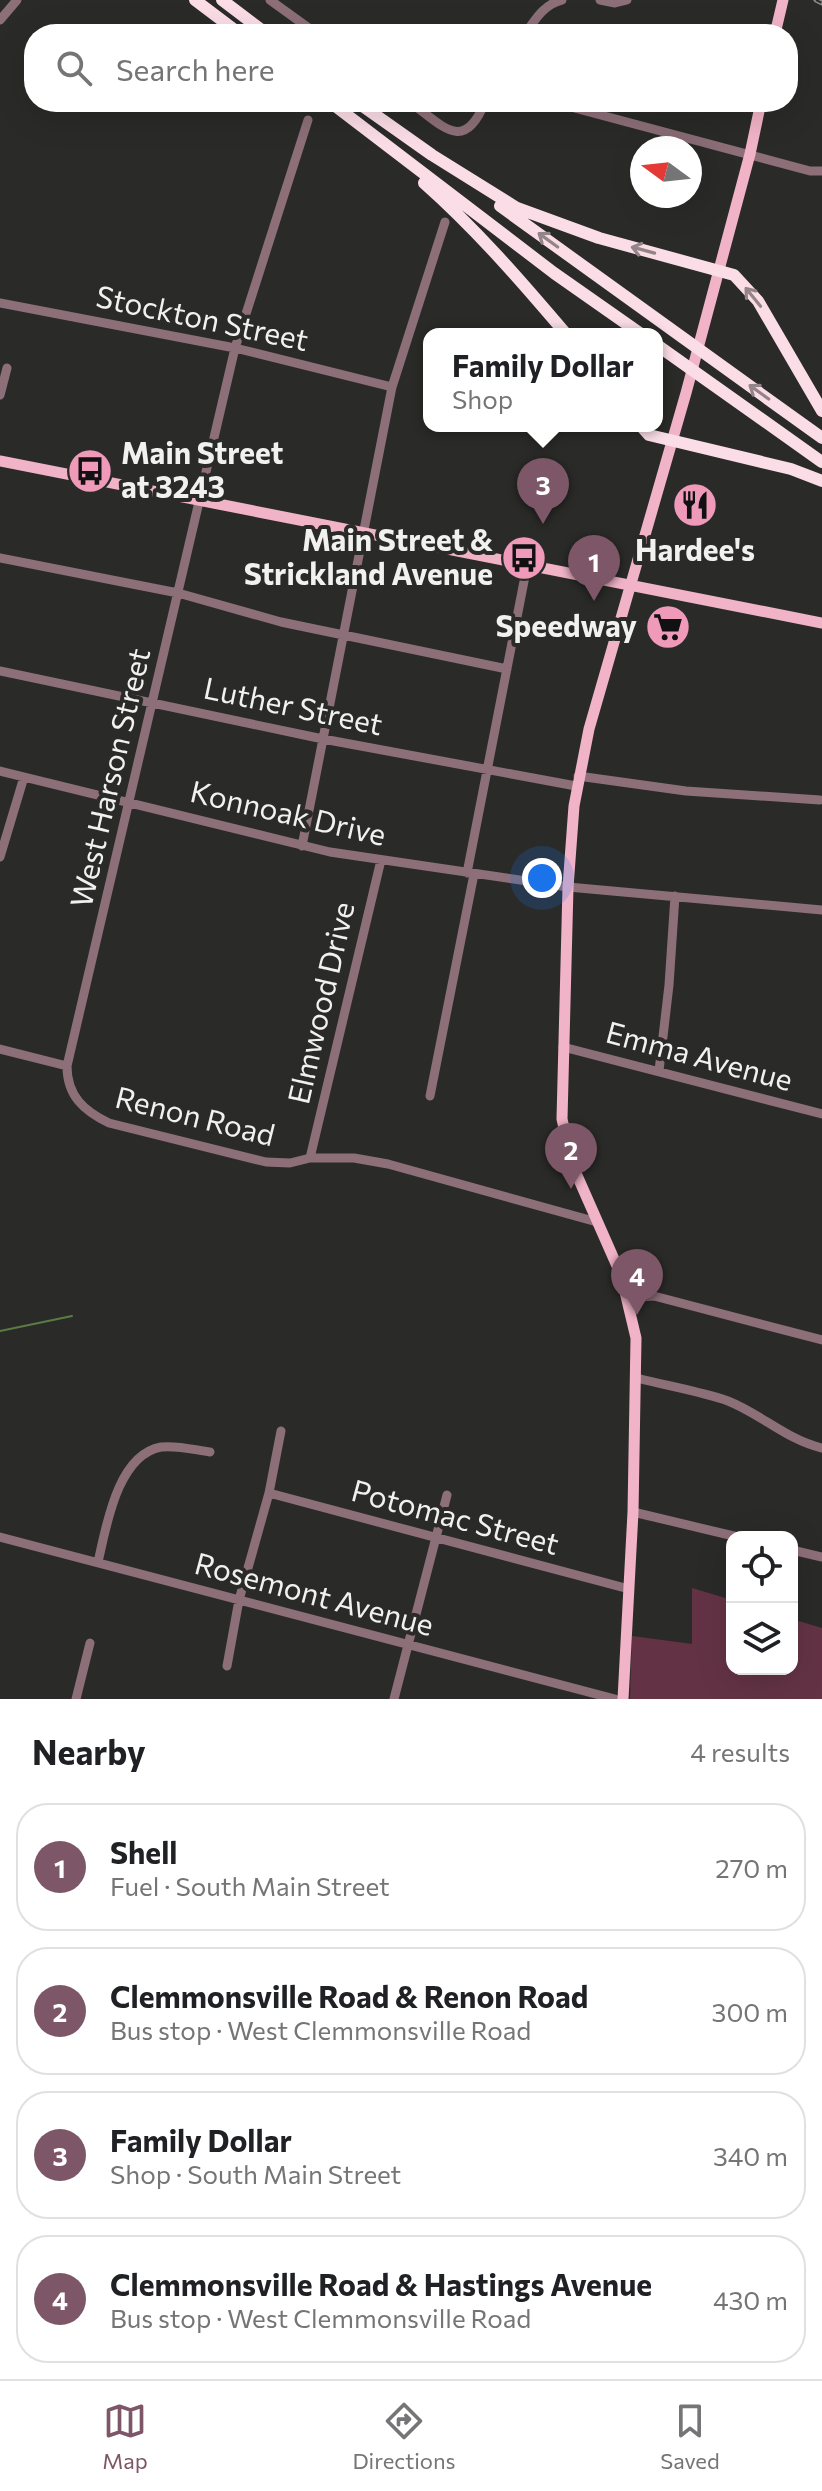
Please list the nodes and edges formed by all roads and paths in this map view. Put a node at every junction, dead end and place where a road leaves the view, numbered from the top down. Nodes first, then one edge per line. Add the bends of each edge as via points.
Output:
1 (17, 0) edge
2 (195, 0) edge
3 (222, 0) edge
4 (270, 0) edge
5 (562, 0) edge
6 (600, 0) edge
7 (627, 0) edge
8 (782, 4) edge
9 (0, 20) edge
10 (227, 24) edge
11 (254, 24) edge
12 (303, 24) edge
13 (532, 24) edge
14 (777, 24) edge
15 (344, 112) edge
16 (371, 112) edge
17 (371, 112) edge
18 (424, 112) edge
19 (481, 112) edge
20 (590, 112) edge
21 (759, 112) edge
22 (353, 119) junction
23 (308, 120) dead end
24 (750, 154) junction
25 (822, 171) edge
26 (445, 222) dead end
27 (719, 270) junction
28 (0, 303) edge
29 (561, 328) edge
30 (632, 328) edge
31 (235, 348) junction
32 (663, 349) edge
33 (7, 368) dead end
34 (392, 387) junction
35 (0, 395) edge
36 (822, 411) edge
37 (646, 432) edge
38 (822, 438) edge
39 (672, 441) junction
40 (0, 461) edge
41 (822, 462) edge
42 (822, 481) edge
43 (201, 501) junction
44 (364, 532) junction
45 (0, 558) edge
46 (527, 566) junction
47 (631, 585) junction
48 (178, 593) junction
49 (822, 623) edge
50 (343, 636) junction
51 (507, 669) junction
52 (0, 671) edge
53 (153, 701) junction
54 (323, 739) junction
55 (0, 771) edge
56 (486, 771) junction
57 (24, 777) junction
58 (577, 781) junction
59 (820, 800) dead end
60 (131, 802) junction
61 (302, 846) junction
62 (0, 857) edge
63 (381, 860) junction
64 (471, 873) junction
65 (568, 887) junction
66 (675, 896) junction
67 (822, 910) edge
68 (563, 1047) junction
69 (0, 1049) edge
70 (67, 1066) junction
71 (659, 1071) junction
72 (430, 1096) dead end
73 (822, 1114) edge
74 (310, 1158) junction
75 (597, 1222) junction
76 (628, 1298) junction
77 (822, 1340) edge
78 (637, 1378) junction
79 (281, 1431) dead end
80 (822, 1448) edge
81 (210, 1452) dead end
82 (269, 1493) junction
83 (447, 1495) dead end
84 (633, 1512) junction
85 (726, 1534) edge
86 (0, 1537) edge
87 (435, 1538) junction
88 (798, 1551) edge
89 (822, 1557) edge
90 (98, 1562) junction
91 (629, 1589) junction
92 (239, 1600) junction
93 (90, 1643) dead end
94 (409, 1645) junction
95 (227, 1666) dead end
96 (76, 1699) edge
97 (394, 1699) edge
98 (615, 1699) edge
99 (623, 1699) edge

1 - 9 street
2 - 10 highway
3 - 11 highway
4 - 12 street
5 - 13 street via 553,2
6 - 7 street
8 - 14 main road
15 - 22 highway
27 -> 16 highway via 599,238 517,208
38 -> 17 highway
18 - 19 street via 461,133
20 - 24 street
21 - 24 main road
22 - 29 highway via 459,214
22 - 30 highway
23 - 31 street, West Harson Street
24 - 25 street
24 - 27 main road
26 - 34 street
36 -> 27 highway via 758,301 734,275
27 - 39 main road
28 - 31 street, Stockton Street
31 - 34 street, Stockton Street
31 - 43 street, West Harson Street
32 - 41 highway
33 - 35 street
34 - 44 street
37 - 39 highway
39 - 42 highway
39 - 47 main road
40 - 43 main road
43 - 44 main road
43 - 48 street, West Harson Street
44 - 46 main road
44 - 50 street
45 - 48 street
46 - 47 main road
46 - 51 street
47 - 49 main road
47 - 58 main road
48 - 50 street
48 - 53 street, West Harson Street
50 - 51 street
50 - 54 street
51 - 56 street
52 - 53 street, Luther Street
53 - 54 street, Luther Street
53 - 60 street, West Harson Street
54 - 56 street, Luther Street
54 - 61 street
55 - 57 street, Konnoak Drive
56 - 58 street, Luther Street
56 - 64 street
57 - 60 street, Konnoak Drive
57 - 62 street
58 - 59 street, Luther Street
58 - 65 main road
60 - 61 street, Konnoak Drive
60 - 70 street, West Harson Street
61 - 63 street, Konnoak Drive
63 - 64 street, Konnoak Drive
63 - 74 street, Elmwood Drive
64 - 65 street, Konnoak Drive
64 - 72 street
65 - 66 street, Konnoak Drive
65 - 68 main road
66 - 67 street, Konnoak Drive
66 - 71 street
68 - 71 street, Emma Avenue
68 - 75 main road via 564,1136
69 - 70 street
70 - 74 street, Renon Road via 73,1094 86,1112 109,1123 266,1162
71 - 73 street, Emma Avenue
74 - 75 street, Renon Road via 388,1164
75 - 76 main road
76 - 77 street via 654,1296
76 - 78 main road
78 - 80 street via 726,1401
78 - 84 main road
79 - 82 street
81 - 90 street via 163,1447 136,1463 113,1504
82 - 87 street, Potomac Street
82 - 92 street
83 - 87 street
84 - 85 street
84 - 91 main road
86 - 90 street, Rosemont Avenue
87 - 91 street, Potomac Street
87 - 94 street
88 - 89 street
90 - 92 street, Rosemont Avenue
91 - 99 main road
92 - 94 street, Rosemont Avenue
92 - 95 street
93 - 96 street
94 - 97 street
94 - 98 street, Rosemont Avenue

